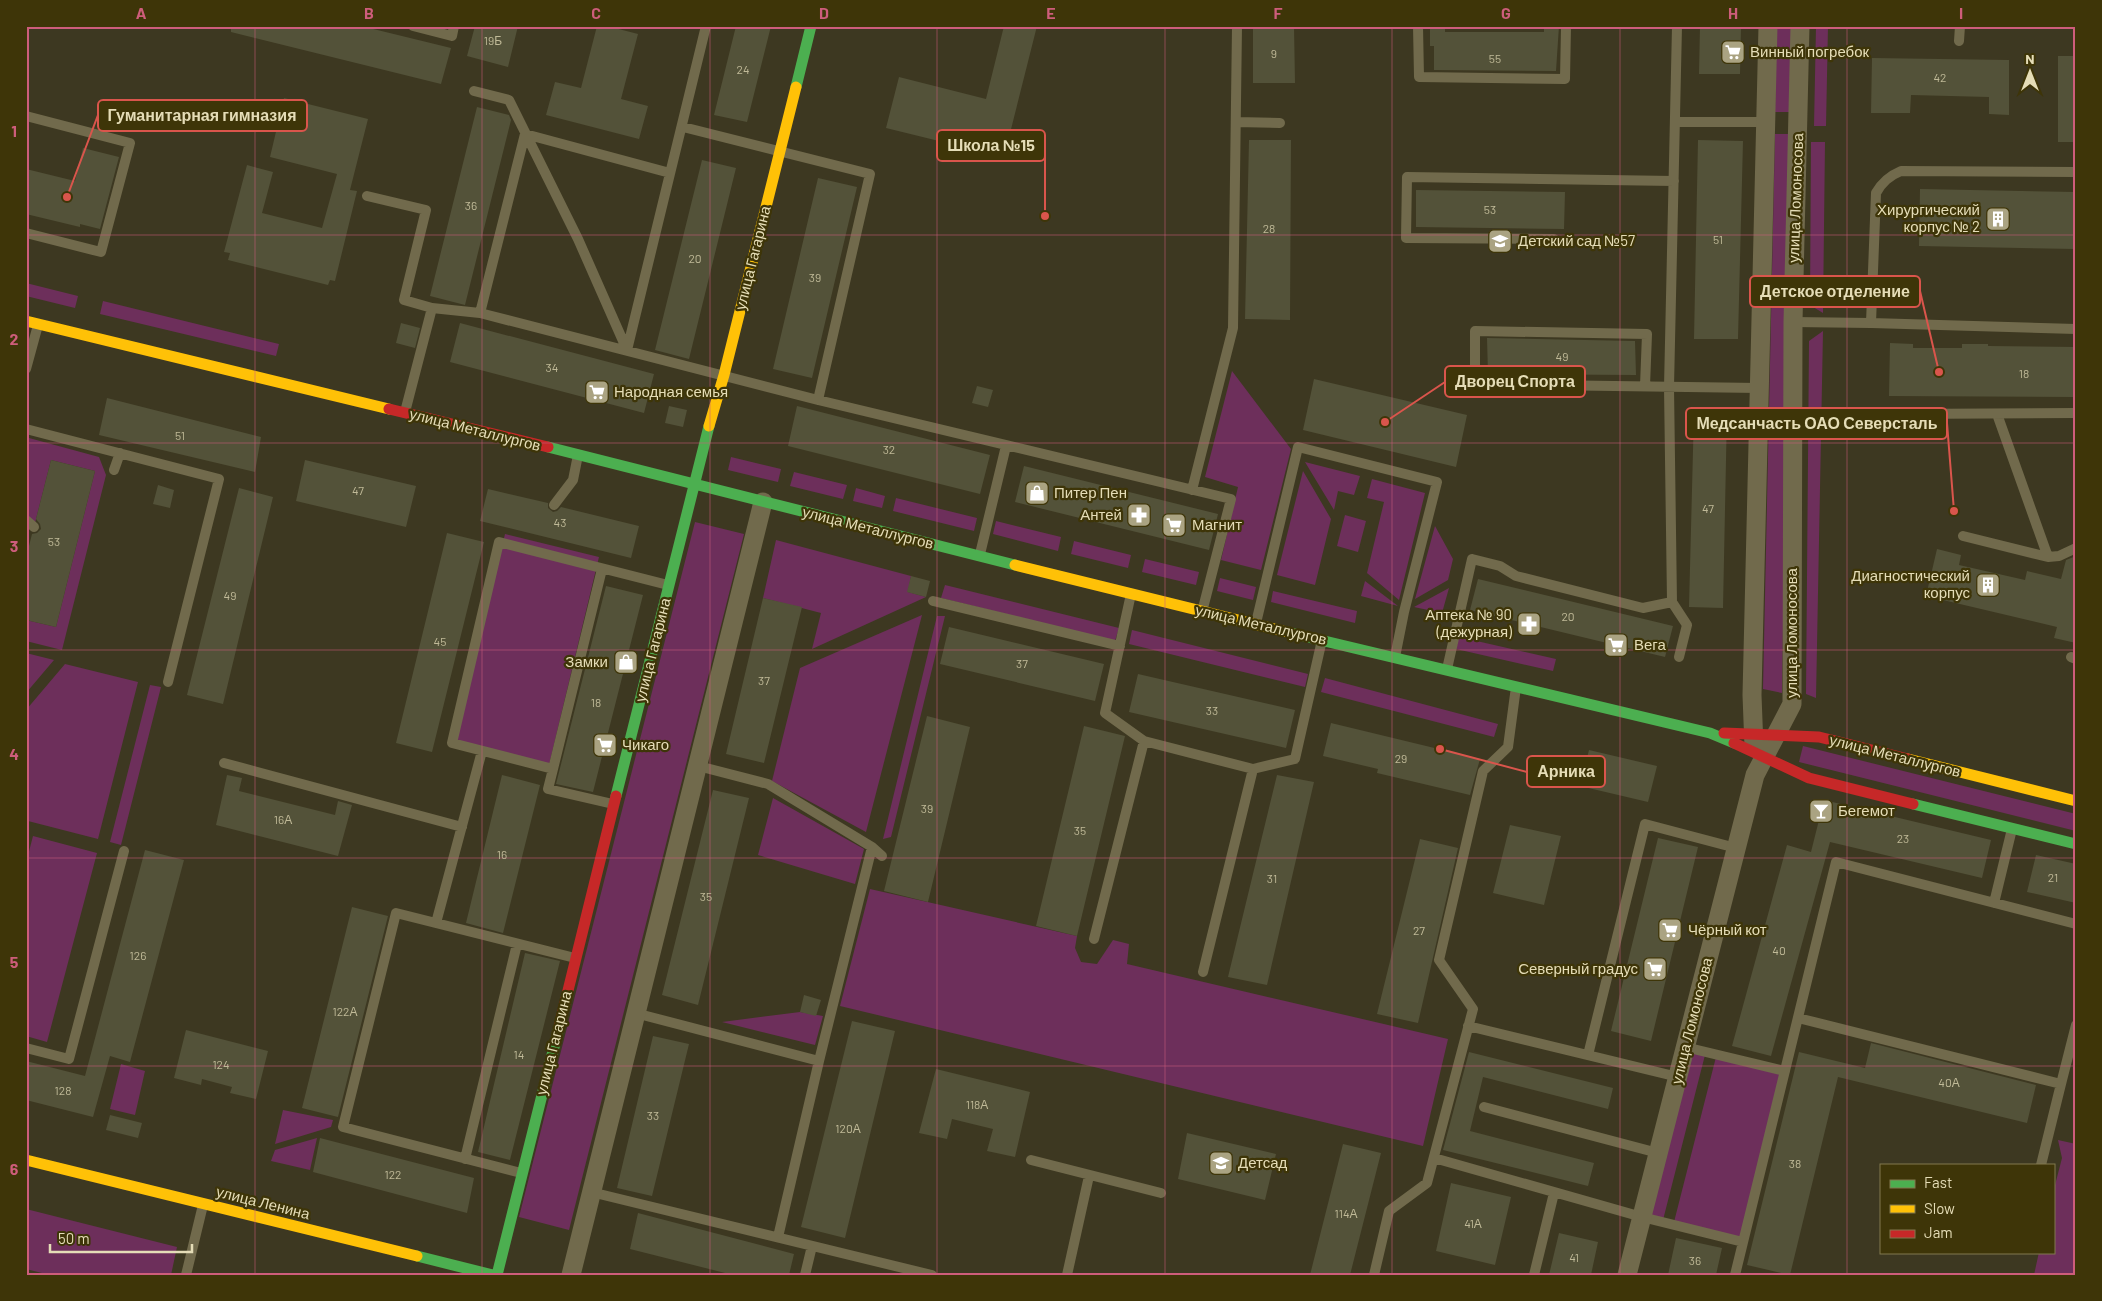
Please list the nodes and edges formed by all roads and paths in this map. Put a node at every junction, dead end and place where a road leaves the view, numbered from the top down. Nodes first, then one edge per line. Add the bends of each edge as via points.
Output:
1 (413, 26) edge
2 (454, 26) edge
3 (706, 26) edge
4 (811, 26) edge
5 (1237, 26) edge
6 (1418, 26) edge
7 (1566, 26) edge
8 (1677, 26) edge
9 (1768, 26) edge
10 (1800, 26) edge
11 (1960, 26) edge
12 (1960, 41) dead end
13 (474, 91) dead end
14 (26, 116) edge
15 (1236, 122) junction
16 (1676, 122) junction
17 (1766, 122) junction
18 (1798, 122) junction
19 (1280, 123) dead end
20 (683, 127) junction
21 (525, 134) junction
22 (780, 151) junction
23 (2076, 172) edge
24 (670, 173) junction
25 (1674, 181) junction
26 (367, 196) dead end
27 (26, 233) edge
28 (1554, 240) dead end
29 (432, 308) junction
30 (480, 313) junction
31 (26, 321) edge
32 (1793, 322) junction
33 (1871, 323) junction
34 (38, 324) junction
35 (2076, 329) edge
36 (627, 350) junction
37 (26, 369) edge
38 (724, 375) junction
39 (1645, 386) junction
40 (1669, 387) junction
41 (1759, 388) junction
42 (818, 400) junction
43 (405, 412) junction
44 (2076, 413) edge
45 (1898, 414) dead end
46 (1997, 414) junction
47 (26, 429) edge
48 (1006, 446) junction
49 (120, 453) junction
50 (578, 455) junction
51 (114, 470) dead end
52 (694, 483) junction
53 (1192, 490) junction
54 (763, 502) junction
55 (554, 505) dead end
56 (1963, 536) dead end
57 (2076, 548) edge
58 (979, 557) junction
59 (2048, 557) junction
60 (602, 569) junction
61 (669, 585) junction
62 (1132, 593) junction
63 (933, 601) dead end
64 (1672, 602) junction
65 (1202, 612) junction
66 (1256, 624) junction
67 (1323, 639) junction
68 (1120, 646) junction
69 (1680, 657) dead end
70 (1395, 658) junction
71 (1447, 669) junction
72 (168, 682) dead end
73 (1516, 686) junction
74 (1710, 733) junction
75 (1778, 734) junction
76 (1144, 741) junction
77 (1758, 747) junction
78 (482, 751) junction
79 (224, 763) dead end
80 (698, 766) junction
81 (553, 769) junction
82 (1253, 769) junction
83 (2076, 801) edge
84 (614, 805) junction
85 (462, 827) junction
86 (2012, 828) junction
87 (2076, 844) edge
88 (872, 847) junction
89 (1736, 848) junction
90 (124, 851) dead end
91 (882, 856) dead end
92 (1994, 903) junction
93 (436, 923) junction
94 (2076, 924) edge
95 (1094, 939) dead end
96 (517, 944) junction
97 (575, 958) junction
98 (1203, 972) dead end
99 (634, 1013) junction
100 (1798, 1018) junction
101 (2076, 1025) edge
102 (1468, 1026) junction
103 (1686, 1047) junction
104 (26, 1048) edge
105 (1588, 1056) junction
106 (819, 1061) junction
107 (1785, 1071) junction
108 (1678, 1077) junction
109 (2061, 1084) junction
110 (1484, 1107) dead end
111 (1658, 1153) junction
112 (1434, 1158) junction
113 (465, 1159) junction
114 (26, 1160) edge
115 (1031, 1160) dead end
116 (2041, 1164) edge
117 (520, 1173) junction
118 (1089, 1176) junction
119 (591, 1192) junction
120 (1554, 1192) junction
121 (1162, 1194) dead end
122 (204, 1204) junction
123 (1642, 1217) junction
124 (778, 1237) junction
125 (1743, 1242) junction
126 (812, 1246) junction
127 (470, 1272) edge
128 (186, 1275) edge
129 (495, 1275) edge
130 (571, 1275) edge
131 (805, 1275) edge
132 (932, 1275) edge
133 (1067, 1275) edge
134 (1374, 1275) edge
135 (1534, 1275) edge
136 (1627, 1275) edge
137 (1735, 1275) edge

1 - 2 lane via 452,36
3 - 20 lane
4 - 22 street, улица Гагарина
5 - 15 lane
6 - 7 lane via 1419,77 1565,79
8 - 16 lane
9 - 17 street, улица Ломоносова
10 - 18 street, улица Ломоносова
11 - 12 lane
13 - 21 lane via 509,100
14 - 27 lane via 130,143 101,252
15 - 19 lane
15 - 53 lane via 1233,328
16 - 17 lane
16 - 25 lane
17 - 18 street
17 - 41 street, улица Ломоносова
18 - 32 street, улица Ломоносова
20 - 22 lane
20 - 24 lane
21 - 24 lane
21 - 30 lane
21 - 36 lane via 578,239
22 - 38 street, улица Гагарина
22 - 42 lane via 870,174
23 - 33 lane via 1901,171 1882,182 1876,193
24 - 36 lane
25 - 28 lane via 1407,177 1406,238
25 - 40 lane
26 - 29 lane via 426,210 404,300
29 - 30 lane
29 - 43 lane
30 - 36 lane
31 - 34 street, улица Металлургов
32 - 33 lane
32 - 75 street, улица Ломоносова via 1792,704
33 - 35 lane
34 - 37 lane
34 - 43 street, улица Металлургов
36 - 38 lane
38 - 42 lane
38 - 52 street, улица Гагарина
39 - 39 lane via 1475,384 1475,331 1647,334
39 - 40 lane
40 - 41 lane
40 - 64 lane
41 - 77 street, улица Ломоносова via 1752,695
42 - 48 lane
43 - 50 street, улица Металлургов
44 - 46 lane
45 - 46 lane
46 - 59 lane
47 - 49 lane
48 - 53 lane
48 - 58 lane
49 - 51 lane
49 - 72 lane via 219,479
50 - 52 street, улица Металлургов
50 - 55 lane via 573,480
52 - 54 street, улица Металлургов
52 - 61 street, улица Гагарина
53 - 65 lane via 1231,500
54 - 58 street, улица Металлургов
54 - 80 street
56 - 59 lane
57 - 59 lane
58 - 62 street, улица Металлургов
60 - 61 lane
60 - 78 lane via 499,542 452,743
60 - 81 lane
61 - 84 street, улица Гагарина
62 - 65 street, улица Металлургов
62 - 68 lane
63 - 68 lane
64 - 69 lane via 1687,625
64 - 71 lane via 1643,608 1516,576 1500,566 1472,559
65 - 66 street, улица Металлургов
66 - 67 street, улица Металлургов
66 - 70 lane via 1298,447 1437,482
67 - 70 street, улица Металлургов
67 - 82 lane via 1295,759
68 - 76 lane via 1105,713
70 - 71 street, улица Металлургов
71 - 73 street, улица Металлургов
73 - 74 street, улица Металлургов
73 - 102 lane via 1508,747 1482,771 1439,960 1473,1009
74 - 77 street, улица Металлургов
74 - 77 street, улица Металлургов
75 - 77 street, улица Ломоносова
75 - 83 street, улица Металлургов via 1819,737
76 - 82 lane
76 - 95 lane
77 - 86 street, улица Металлургов via 1809,778
77 - 89 street, улица Ломоносова via 1755,775
78 - 81 lane
78 - 85 lane
79 - 85 lane
80 - 88 lane via 768,784
80 - 99 street
81 - 84 lane via 548,789
82 - 98 lane
84 - 97 street, улица Гагарина
85 - 93 lane
86 - 87 street, улица Металлургов
86 - 92 lane
88 - 91 lane
88 - 106 lane
89 - 103 street, улица Ломоносова
89 - 105 lane via 1645,824
90 - 104 lane via 69,1059
92 - 94 lane
92 - 100 lane via 1836,862
93 - 96 lane
93 - 113 lane via 396,913 343,1127
96 - 97 lane
96 - 113 lane
97 - 117 street, улица Гагарина
99 - 106 lane
99 - 119 street
100 - 107 lane
100 - 109 lane
101 - 109 lane
102 - 105 lane
102 - 112 lane
103 - 107 lane
103 - 108 street, улица Ломоносова
105 - 108 lane
106 - 124 lane
107 - 125 lane
108 - 111 street, улица Ломоносова
109 - 116 lane
110 - 111 lane
111 - 123 street, улица Ломоносова
112 - 120 lane
112 - 134 lane via 1427,1183 1389,1211
113 - 117 lane
114 - 122 street, улица Ленина
115 - 118 lane
117 - 129 street, улица Гагарина
118 - 121 lane
118 - 133 lane
119 - 124 lane
119 - 130 street
120 - 123 lane
120 - 135 lane
122 - 127 street, улица Ленина
122 - 128 lane
123 - 125 lane
123 - 136 street, улица Ломоносова
124 - 126 lane
125 - 137 lane
126 - 131 lane
126 - 132 lane
127 - 129 street, улица Ленина

